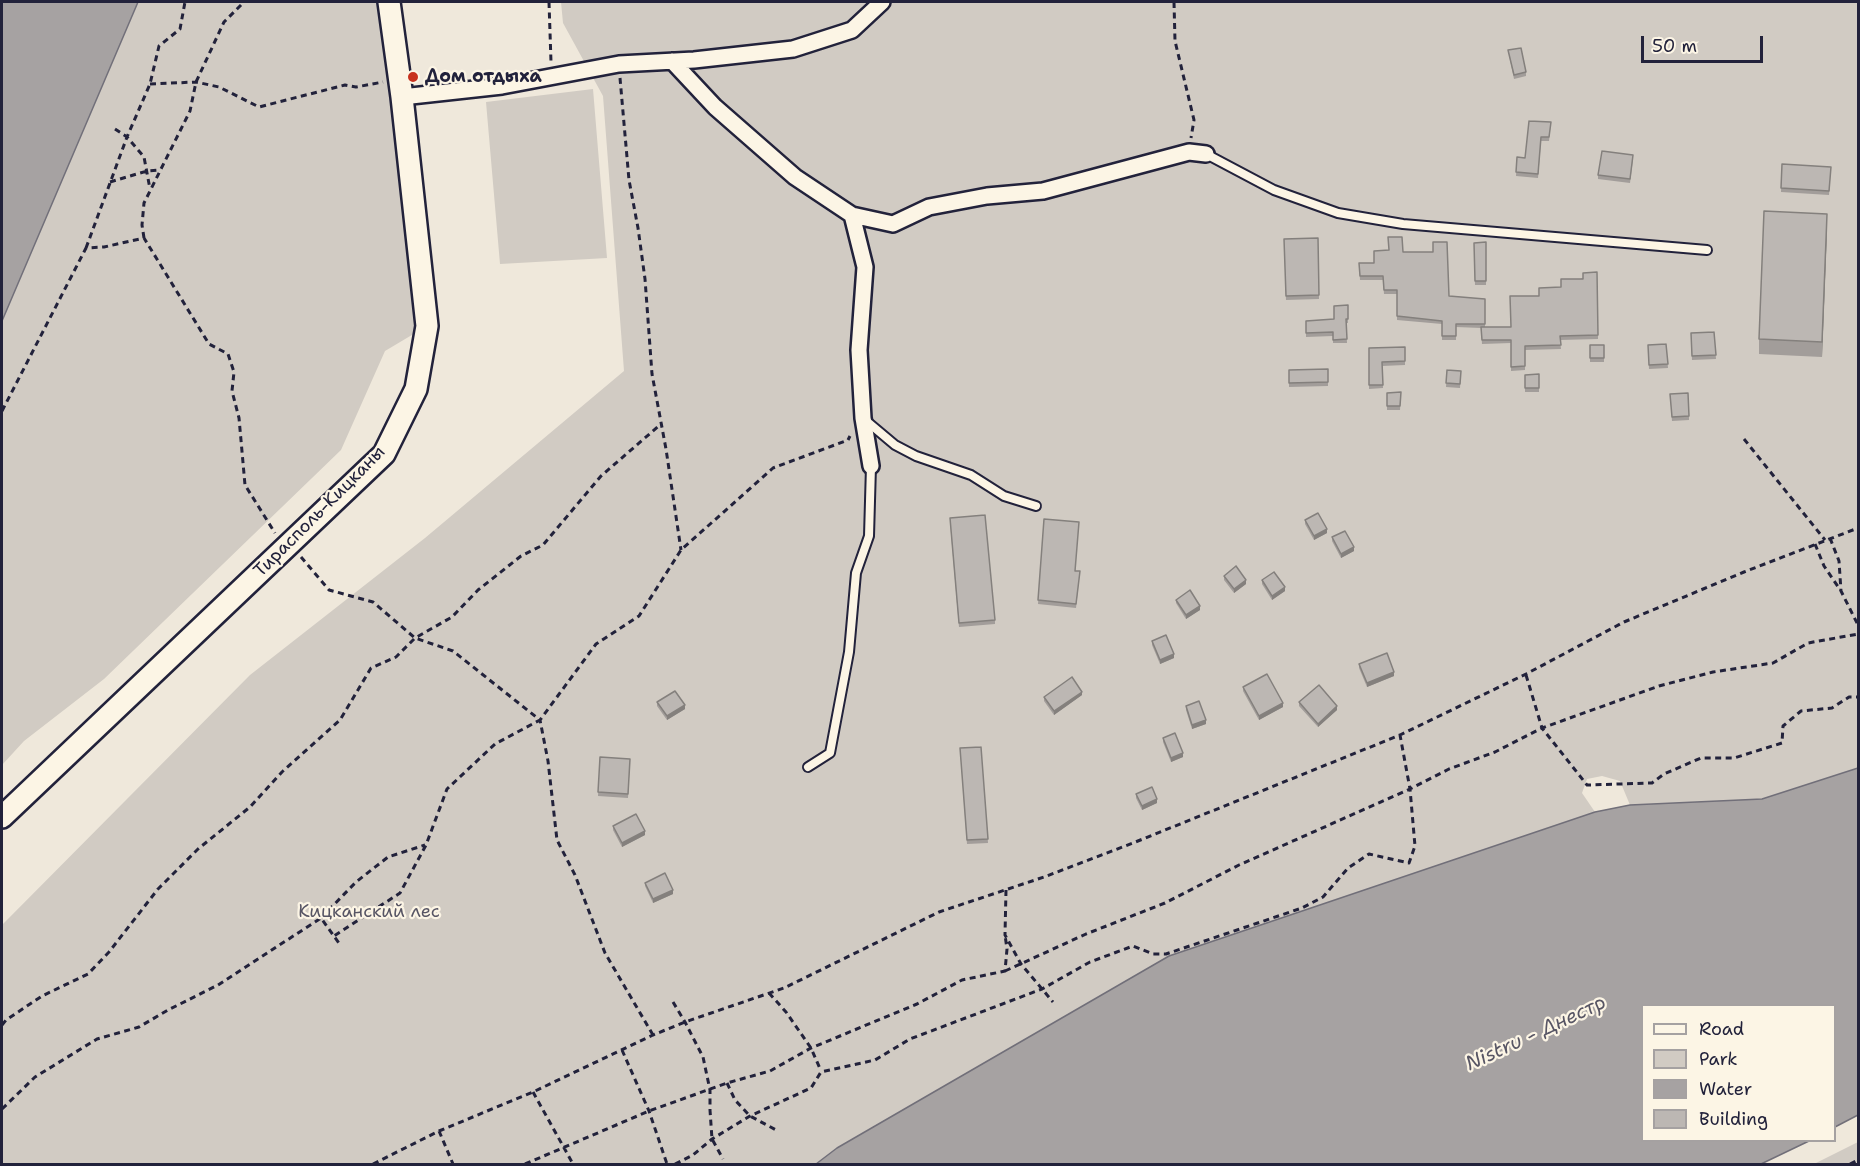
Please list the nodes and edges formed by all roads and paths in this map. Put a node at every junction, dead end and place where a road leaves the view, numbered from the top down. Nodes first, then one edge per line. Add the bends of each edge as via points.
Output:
1 (185, 2) edge
2 (244, 2) edge
3 (389, 2) edge
4 (549, 2) edge
5 (882, 2) edge
6 (1174, 2) edge
7 (672, 61) junction
8 (619, 64) junction
9 (551, 75) junction
10 (196, 82) junction
11 (150, 84) junction
12 (401, 88) junction
13 (115, 129) dead end
14 (127, 137) junction
15 (1189, 152) junction
16 (1206, 154) joint
17 (161, 170) junction
18 (147, 171) junction
19 (110, 182) junction
20 (150, 190) junction
21 (852, 215) junction
22 (144, 238) junction
23 (86, 248) junction
24 (1707, 250) dead end
25 (2, 411) edge
26 (863, 418) junction
27 (661, 424) junction
28 (1744, 439) dead end
29 (870, 466) joint
30 (1036, 506) dead end
31 (1858, 528) edge
32 (1830, 538) junction
33 (1825, 540) junction
34 (291, 543) junction
35 (1815, 544) junction
36 (681, 550) junction
37 (1841, 591) junction
38 (1858, 625) edge
39 (1858, 634) edge
40 (415, 638) junction
41 (1526, 674) junction
42 (1858, 697) edge
43 (540, 720) junction
44 (1542, 728) junction
45 (1400, 735) junction
46 (808, 767) dead end
47 (1410, 789) junction
48 (2, 817) edge
49 (426, 845) junction
50 (1006, 890) junction
51 (321, 918) junction
52 (1005, 934) junction
53 (334, 936) junction
54 (342, 946) dead end
55 (1021, 964) junction
56 (1005, 971) junction
57 (1042, 989) junction
58 (770, 993) junction
59 (673, 1002) dead end
60 (1053, 1002) dead end
61 (685, 1022) junction
62 (2, 1025) edge
63 (653, 1035) junction
64 (811, 1048) junction
65 (622, 1050) junction
66 (821, 1072) junction
67 (727, 1083) junction
68 (711, 1090) junction
69 (533, 1092) junction
70 (2, 1109) edge
71 (649, 1111) junction
72 (750, 1116) junction
73 (439, 1131) junction
74 (778, 1131) dead end
75 (712, 1139) junction
76 (565, 1148) junction
77 (723, 1159) dead end
78 (1858, 1160) edge
79 (373, 1164) edge
80 (453, 1164) edge
81 (525, 1164) edge
82 (573, 1164) edge
83 (667, 1164) edge
84 (675, 1164) edge
85 (1850, 1164) edge

1 - 11 path via 180,29 159,46
2 - 10 path via 224,22
3 - 12 street, Тирасполь-Кицканы
4 - 9 path
5 - 7 street via 852,30 793,49
6 - 15 path via 1175,41 1194,120
7 - 8 street
7 - 21 street via 715,107 795,177
8 - 9 street
8 - 27 path via 629,180
9 - 12 street via 502,86
10 - 11 path
10 - 12 path via 219,87 259,107 345,85
10 - 17 path via 190,111
11 - 14 path
12 - 34 street, Тирасполь-Кицканы via 427,326 416,389 384,454
13 - 14 path
14 - 18 path via 144,157
14 - 19 path
15 - 16 street
15 - 21 street via 1043,190 929,207 893,224
16 - 24 lane via 1274,190 1338,213 1403,224
17 - 18 path
17 - 20 path
18 - 19 path
18 - 20 path
19 - 23 path
20 - 22 path via 144,202
21 - 26 street via 865,267 859,350
22 - 23 path
22 - 34 path via 209,344 228,354 234,372 232,391 245,485 277,536
23 - 25 path
26 - 29 street
26 - 30 lane via 895,445 916,456 971,475 1004,496
26 - 36 path via 848,440 773,468
27 - 36 path
27 - 40 path via 601,476 543,545 521,556 478,590 452,617
28 - 33 path
29 - 46 lane via 869,537 856,573 849,652 830,753
31 - 32 path
32 - 33 path
32 - 37 path via 1839,561
33 - 35 path
34 - 40 path via 329,590 373,602
34 - 48 street, Тирасполь-Кицканы
35 - 37 path
35 - 41 path via 1624,622
36 - 43 path via 639,616 596,644
37 - 38 path
39 - 44 path via 1809,643 1773,663 1713,672 1659,686
40 - 43 path via 453,651
40 - 62 path via 396,657 371,668 340,720 158,889 88,974 42,996
41 - 44 path
41 - 45 path
42 - 44 path via 1849,697 1832,708 1801,711 1783,726 1782,743 1734,758 1701,758 1652,783 1587,785
43 - 49 path via 495,744 447,789
43 - 63 path via 556,840 575,875 605,953
44 - 47 path
45 - 47 path
45 - 50 path
47 - 55 path via 1239,865 1165,903
47 - 57 path via 1414,846 1409,863 1369,854 1348,868 1323,897 1302,908 1166,954 1153,954 1133,946 1090,962
49 - 51 path via 388,857 356,882
49 - 53 path via 400,893
50 - 52 path
50 - 58 path via 939,912
51 - 53 path
51 - 70 path via 218,985 139,1027 97,1038 34,1077
52 - 55 path
52 - 56 path
53 - 54 path
55 - 56 path
55 - 57 path
56 - 64 path via 962,980 917,1004
57 - 60 path
57 - 66 path via 910,1039 875,1060
58 - 61 path
58 - 64 path
59 - 61 path
61 - 63 path
61 - 68 path via 703,1057
63 - 65 path
64 - 66 path
64 - 67 path via 770,1071
65 - 69 path
65 - 71 path
66 - 72 path via 811,1088
67 - 68 path
67 - 72 path via 735,1100
68 - 71 path
68 - 75 path
69 - 73 path
69 - 76 path
71 - 76 path
71 - 83 path
72 - 74 path
72 - 75 path
73 - 79 path
73 - 80 path
75 - 77 path
75 - 84 path
76 - 81 path
76 - 82 path
78 - 85 path

